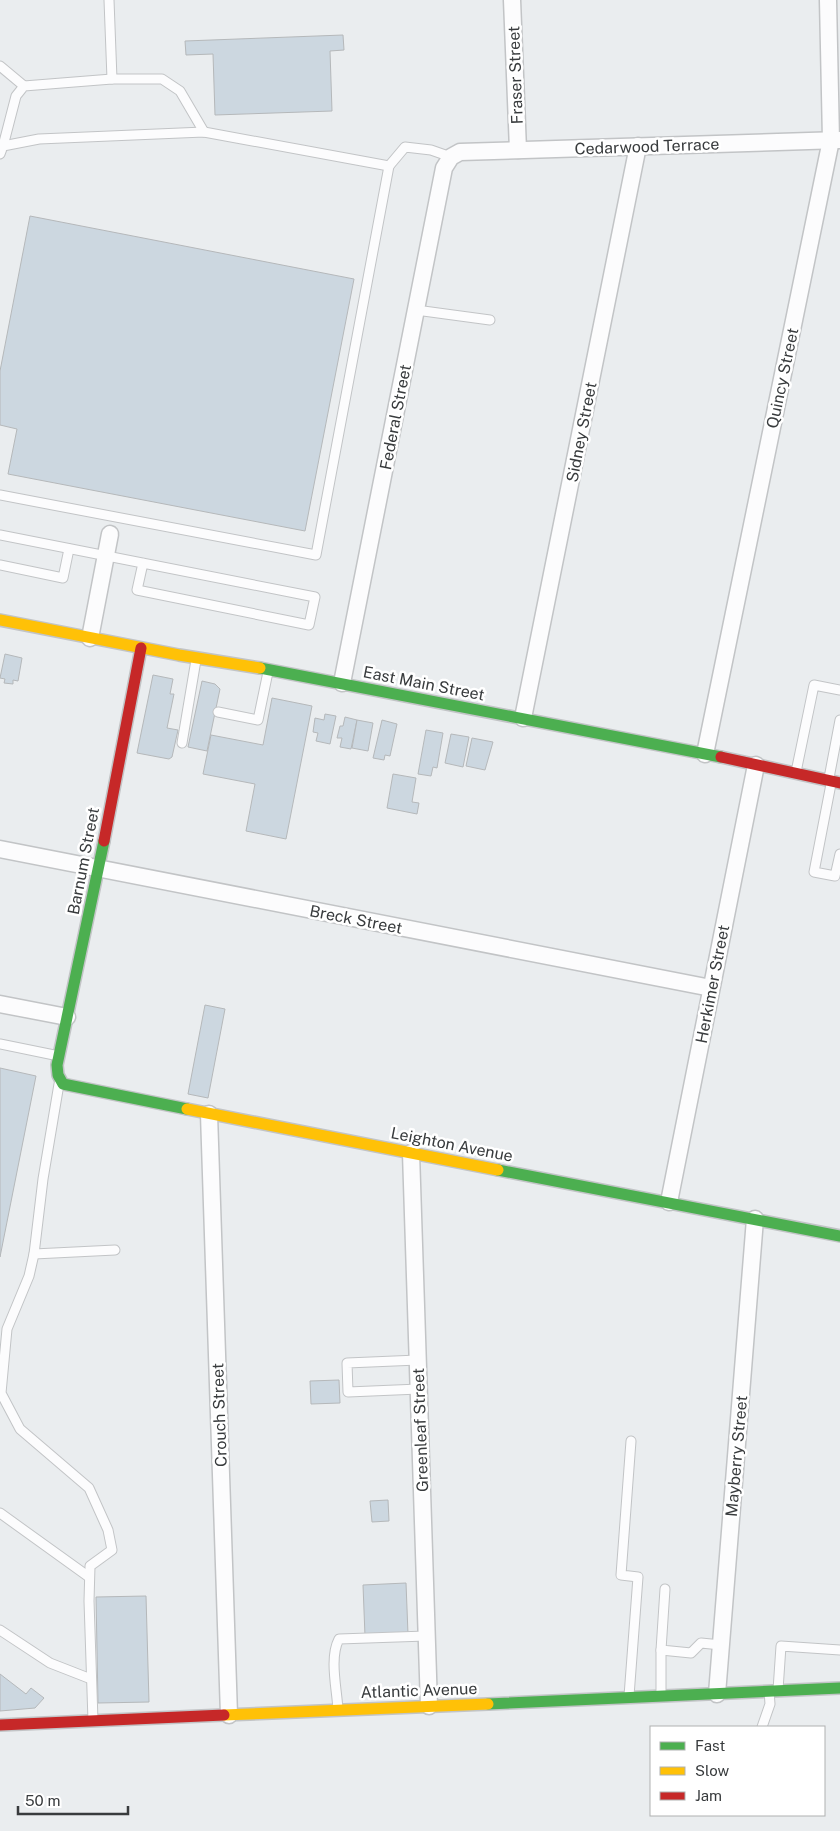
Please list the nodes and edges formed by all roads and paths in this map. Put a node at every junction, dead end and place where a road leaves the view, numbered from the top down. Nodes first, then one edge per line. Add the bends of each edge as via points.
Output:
1 (109, 0) edge
2 (512, 0) edge
3 (828, 0) edge
4 (0, 66) edge
5 (112, 79) junction
6 (24, 86) junction
7 (204, 132) junction
8 (835, 140) edge
9 (638, 146) junction
10 (1, 150) edge
11 (518, 150) junction
12 (453, 155) junction
13 (389, 166) junction
14 (416, 310) junction
15 (490, 320) dead end
16 (0, 495) edge
17 (114, 517) junction
18 (110, 534) joint
19 (0, 535) edge
20 (69, 549) junction
21 (106, 556) junction
22 (143, 563) junction
23 (0, 566) edge
24 (0, 620) edge
25 (90, 638) junction
26 (140, 648) junction
27 (196, 658) junction
28 (269, 669) junction
29 (342, 683) junction
30 (840, 690) edge
31 (218, 712) dead end
32 (523, 718) junction
33 (840, 720) edge
34 (182, 743) dead end
35 (705, 754) junction
36 (756, 765) junction
37 (796, 773) junction
38 (833, 781) edge
39 (0, 849) edge
40 (840, 854) edge
41 (98, 868) junction
42 (711, 988) junction
43 (0, 1004) edge
44 (67, 1017) junction
45 (0, 1044) edge
46 (59, 1056) junction
47 (60, 1080) junction
48 (209, 1114) junction
49 (411, 1153) junction
50 (669, 1202) junction
51 (755, 1219) junction
52 (840, 1236) edge
53 (115, 1250) dead end
54 (34, 1254) junction
55 (418, 1360) junction
56 (418, 1389) junction
57 (0, 1393) edge
58 (631, 1441) dead end
59 (0, 1513) edge
60 (89, 1577) junction
61 (665, 1589) dead end
62 (0, 1630) edge
63 (426, 1636) junction
64 (721, 1645) junction
65 (660, 1650) junction
66 (840, 1650) edge
67 (91, 1679) junction
68 (840, 1688) edge
69 (774, 1691) junction
70 (717, 1694) junction
71 (661, 1696) junction
72 (628, 1697) junction
73 (429, 1706) junction
74 (338, 1710) junction
75 (229, 1715) junction
76 (93, 1721) junction
77 (0, 1725) edge
78 (762, 1726) edge

1 - 5 lane
2 - 11 street, Fraser Street
3 - 8 street, Quincy Street
4 - 6 lane
5 - 6 lane
5 - 7 lane via 162,79 180,91
6 - 10 lane via 16,96
7 - 10 lane via 39,139
7 - 13 lane
8 - 9 street, Cedarwood Terrace
8 - 35 street, Quincy Street
9 - 11 street, Cedarwood Terrace
9 - 32 street, Sidney Street
11 - 12 street, Cedarwood Terrace
12 - 13 lane via 405,147
12 - 14 street, Federal Street via 444,168
13 - 17 lane via 316,555
14 - 15 lane
14 - 29 street, Federal Street
16 - 17 lane
17 - 18 lane
18 - 21 street
19 - 20 lane
20 - 21 lane
20 - 23 lane via 63,578
21 - 22 lane
21 - 25 street
22 - 22 lane via 315,597 309,625 137,590
24 - 25 main road, East Main Street
25 - 26 main road, East Main Street
26 - 27 main road, East Main Street
26 - 41 main road, Barnum Street
27 - 28 main road, East Main Street
27 - 34 lane
28 - 29 main road, East Main Street
28 - 31 lane via 258,720
29 - 32 main road, East Main Street
30 - 37 lane via 814,685
32 - 35 main road, East Main Street
33 - 38 lane
35 - 36 main road, East Main Street
36 - 37 main road, East Main Street
36 - 42 street, Herkimer Street
37 - 38 main road, East Main Street
38 - 40 lane via 814,872 835,876
39 - 41 street, Breck Street
41 - 42 street, Breck Street
41 - 44 main road, Barnum Street
42 - 50 street, Herkimer Street
43 - 44 street
44 - 46 main road, Barnum Street
45 - 46 lane
46 - 47 main road, Barnum Street
47 - 48 main road, Leighton Avenue via 72,1087
47 - 54 lane
48 - 49 main road, Leighton Avenue
48 - 75 street, Crouch Street
49 - 50 main road, Leighton Avenue
49 - 55 street, Greenleaf Street
50 - 51 main road, Leighton Avenue
51 - 52 main road, Leighton Avenue
51 - 64 street, Mayberry Street
53 - 54 lane
54 - 57 lane via 29,1276 7,1329
55 - 56 street, Greenleaf Street
55 - 56 lane via 347,1363 348,1392
56 - 63 street, Greenleaf Street
57 - 60 lane via 20,1429 89,1488 108,1530 112,1550 90,1566
58 - 72 lane via 621,1575 638,1576
59 - 60 lane
60 - 67 lane
61 - 65 lane
62 - 67 lane via 50,1663
63 - 73 street, Greenleaf Street
63 - 74 lane via 339,1639 335,1661
64 - 65 lane via 702,1643 691,1653
64 - 70 street, Mayberry Street
65 - 71 lane
66 - 69 lane via 781,1646
67 - 76 lane
68 - 69 main road, Atlantic Avenue
69 - 70 main road, Atlantic Avenue
69 - 78 lane
70 - 71 main road, Atlantic Avenue
71 - 72 main road, Atlantic Avenue
72 - 73 main road, Atlantic Avenue
73 - 74 main road, Atlantic Avenue
74 - 75 main road, Atlantic Avenue
75 - 76 main road, Atlantic Avenue
76 - 77 main road, Atlantic Avenue

